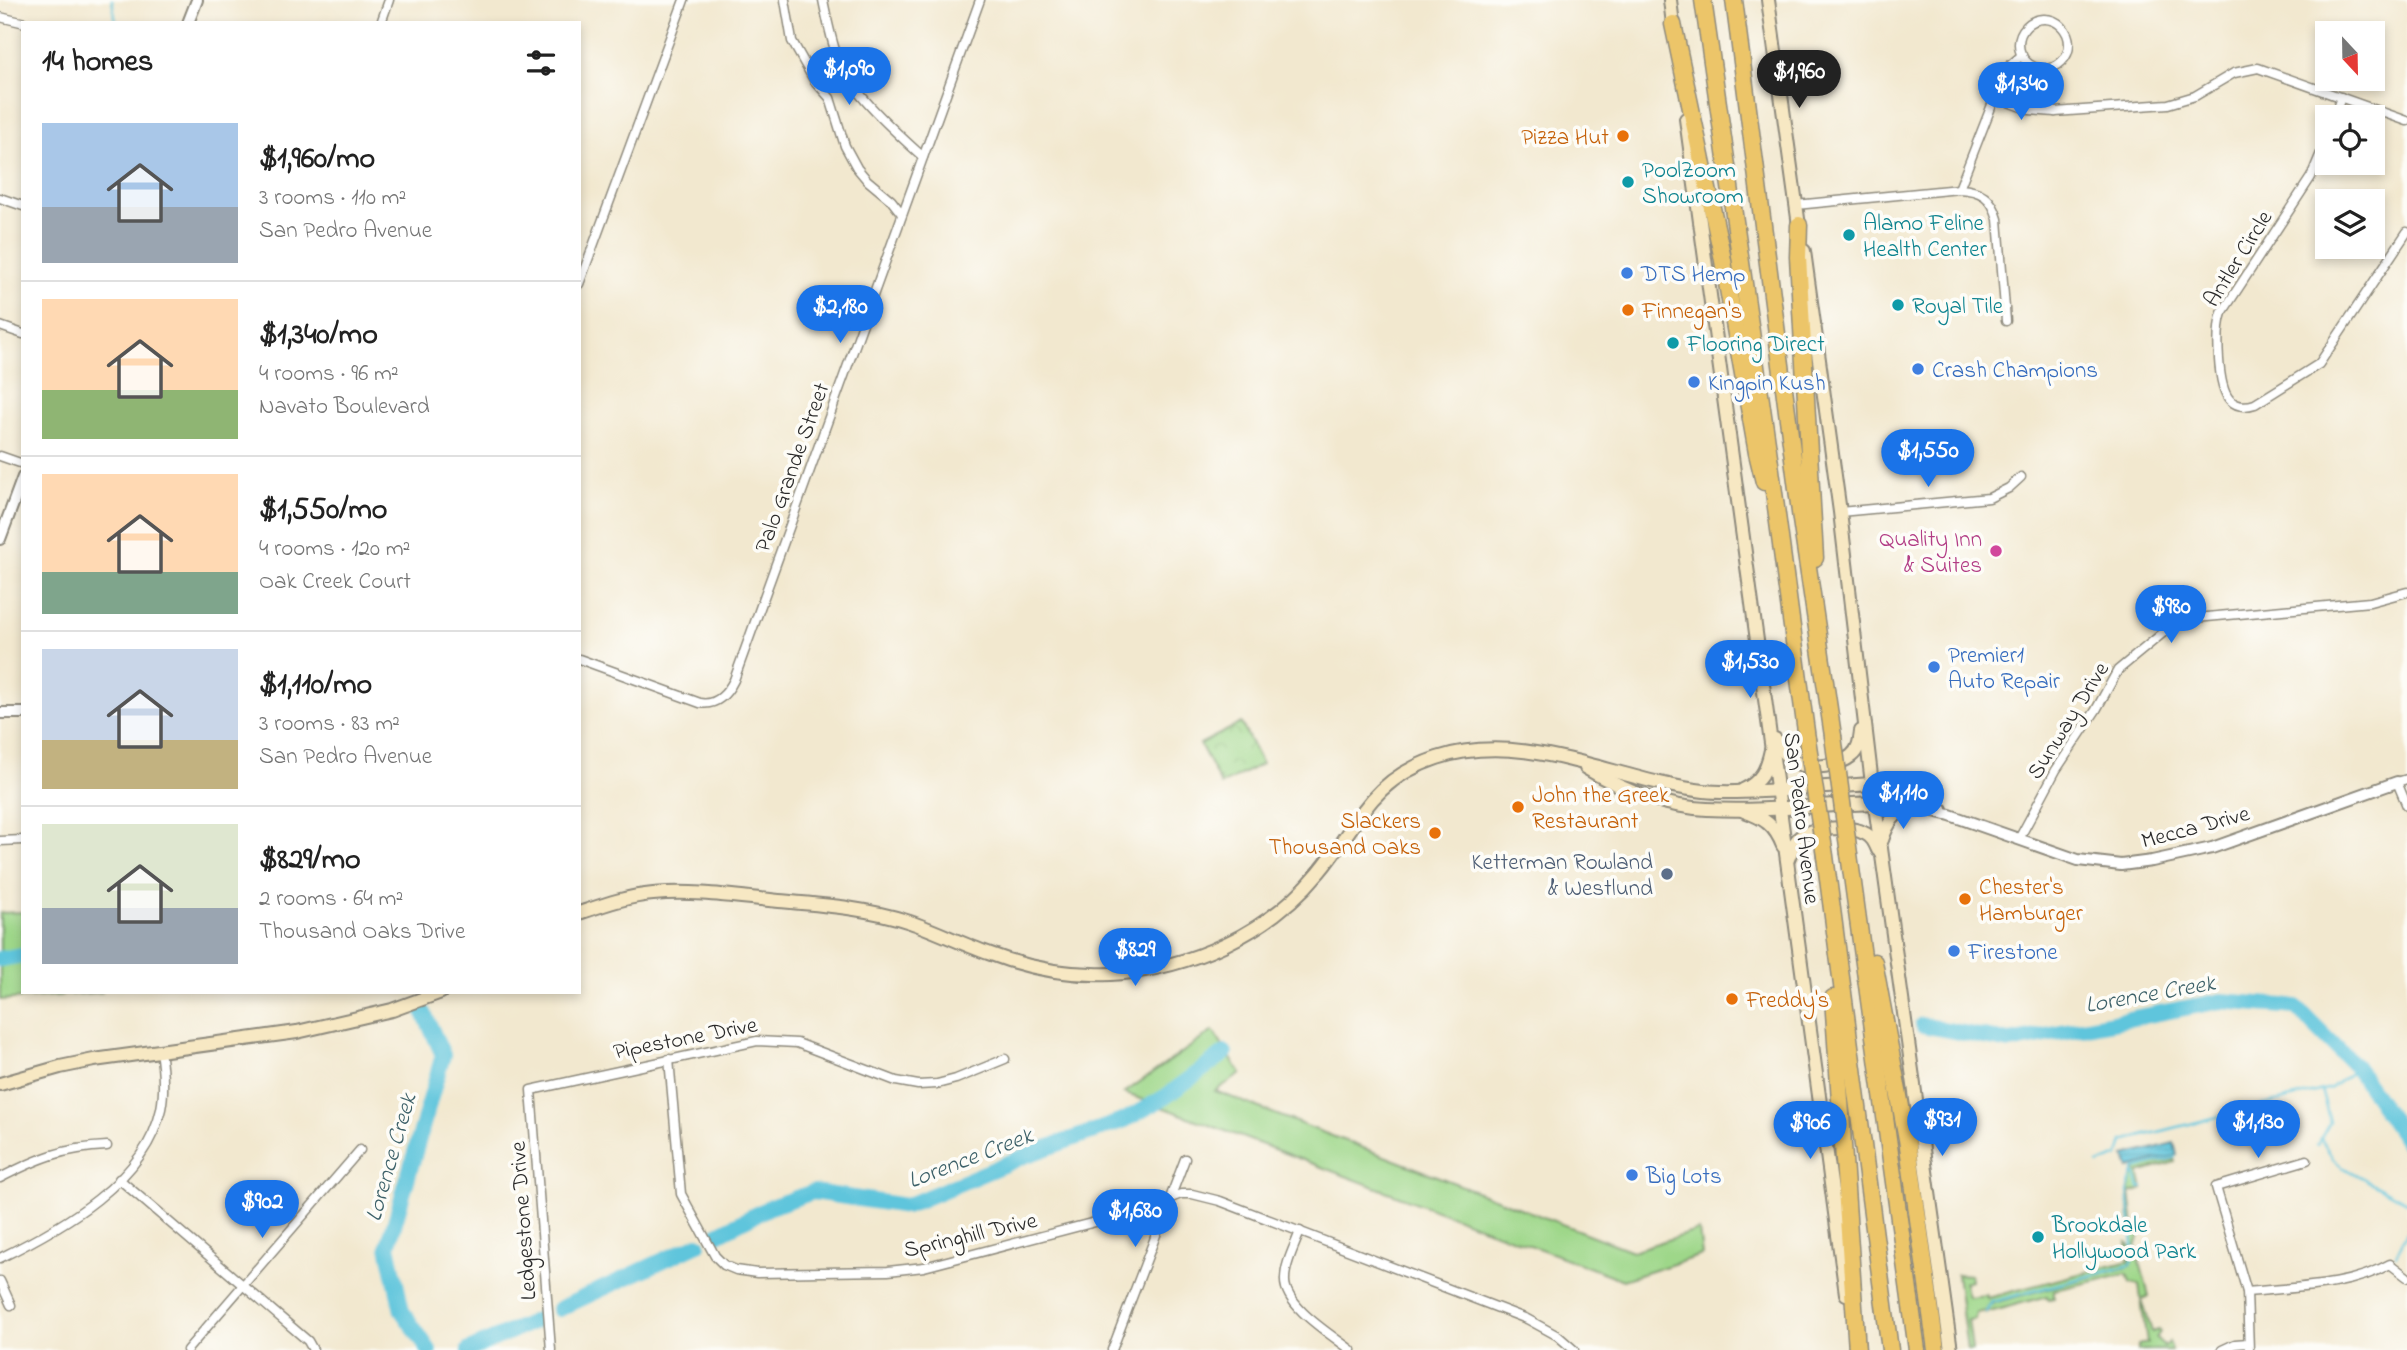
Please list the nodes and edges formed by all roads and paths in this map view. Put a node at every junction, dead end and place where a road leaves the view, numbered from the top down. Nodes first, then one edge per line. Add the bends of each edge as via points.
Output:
1 (197, 0) edge
2 (389, 0) edge
3 (684, 0) edge
4 (785, 0) edge
5 (824, 0) edge
6 (980, 0) edge
7 (1670, 0) edge
8 (1703, 0) edge
9 (1734, 0) edge
10 (1768, 0) edge
11 (0, 17) edge
12 (189, 21) edge
13 (382, 21) edge
14 (21, 22) edge
15 (1673, 24) junction
16 (2022, 55) junction
17 (2000, 84) junction
18 (1995, 97) junction
19 (2341, 97) junction
20 (2338, 105) edge
21 (2055, 112) junction
22 (2407, 121) edge
23 (923, 157) junction
24 (2315, 167) edge
25 (1959, 189) junction
26 (0, 198) edge
27 (21, 205) edge
28 (1796, 205) junction
29 (901, 214) junction
30 (1798, 225) junction
31 (2407, 232) edge
32 (581, 279) edge
33 (2006, 321) dead end
34 (0, 326) edge
35 (21, 333) edge
36 (0, 456) edge
37 (21, 463) edge
38 (2021, 477) dead end
39 (21, 482) edge
40 (1840, 512) junction
41 (0, 539) edge
42 (1782, 555) junction
43 (2407, 592) edge
44 (1815, 610) junction
45 (581, 660) edge
46 (0, 713) edge
47 (21, 713) edge
48 (1863, 718) junction
49 (1772, 738) junction
50 (1577, 763) junction
51 (2402, 780) edge
52 (1872, 784) junction
53 (1779, 790) junction
54 (1738, 793) junction
55 (1875, 803) junction
56 (1910, 805) junction
57 (2407, 806) edge
58 (1781, 807) junction
59 (1740, 809) junction
60 (1950, 815) junction
61 (2019, 839) junction
62 (21, 840) edge
63 (0, 841) edge
64 (1881, 843) junction
65 (1825, 856) junction
66 (1787, 859) junction
67 (1883, 860) junction
68 (1853, 880) junction
69 (581, 912) edge
70 (436, 994) edge
71 (160, 1051) junction
72 (669, 1059) junction
73 (1004, 1059) dead end
74 (0, 1084) edge
75 (531, 1090) joint
76 (107, 1146) dead end
77 (360, 1150) dead end
78 (1185, 1159) dead end
79 (2307, 1160) dead end
80 (0, 1178) edge
81 (119, 1180) junction
82 (1171, 1197) junction
83 (1300, 1231) junction
84 (0, 1258) edge
85 (2407, 1277) edge
86 (0, 1282) edge
87 (242, 1285) junction
88 (2247, 1292) junction
89 (11, 1305) dead end
90 (2249, 1346) edge
91 (187, 1350) edge
92 (313, 1350) edge
93 (551, 1350) edge
94 (1112, 1350) edge
95 (1351, 1350) edge
96 (1574, 1350) edge
97 (1856, 1350) edge
98 (1890, 1350) edge
99 (1917, 1350) edge
100 (1937, 1350) edge
101 (1951, 1350) edge
102 (2222, 1350) edge

1 - 12 street
2 - 13 street
3 - 32 street
4 - 29 street via 792,41 830,98 857,168
5 - 23 street via 845,72 879,115
6 - 23 street, Palo Grande Street
7 - 15 main road, San Pedro Avenue
8 - 42 highway
9 - 44 highway
10 - 28 main road
11 - 14 street
15 - 42 highway via 1722,255 1757,453
15 - 49 main road, San Pedro Avenue
16 - 16 street via 2034,67 2059,64 2068,50 2066,33 2049,19 2034,21 2020,37
16 - 17 street via 2006,69
17 - 18 street
17 - 21 street via 2036,98
18 - 21 street via 2030,110
18 - 25 street
19 - 20 street
19 - 21 street via 2258,68 2234,73 2183,101
19 - 22 street
23 - 29 street, Palo Grande Street
24 - 31 street, Antler Circle via 2218,325 2224,389 2236,405 2255,404 2319,364
25 - 28 street
25 - 33 street via 1983,194 1995,208
26 - 27 street
28 - 30 main road
29 - 45 street, Palo Grande Street via 734,680 723,696 700,703
30 - 40 main road
30 - 44 highway via 1815,524
34 - 35 street
36 - 37 street
38 - 40 street via 1989,498
39 - 41 street
40 - 48 main road
42 - 65 highway, bridge
43 - 61 street, Sunway Drive via 2371,601 2175,623 2118,670
44 - 68 highway, bridge
46 - 47 street
48 - 49 main road via 1860,741 1852,756 1827,766 1795,763
48 - 52 main road
49 - 53 main road, San Pedro Avenue
49 - 54 main road via 1767,766 1759,779
50 - 54 main road via 1675,786
50 - 59 main road, Mecca Drive via 1611,783 1654,799 1706,809
50 - 69 main road via 1506,749 1475,750 1418,766 1371,799 1319,873 1273,915 1222,946 1144,970 1083,974 1039,968 864,910 717,894 653,894
51 - 57 street
51 - 61 street, Mecca Drive via 2212,848 2152,861 2121,865 2078,860
52 - 53 main road
52 - 55 main road
52 - 60 street, Mecca Drive via 1912,791
53 - 54 main road
53 - 58 main road, San Pedro Avenue
55 - 56 street, Mecca Drive
55 - 58 main road, Mecca Drive
55 - 64 main road
56 - 60 street, Mecca Drive
56 - 64 main road via 1888,823
58 - 59 main road, Mecca Drive
58 - 66 main road, San Pedro Avenue
59 - 66 main road via 1764,818 1773,827
60 - 61 street, Mecca Drive
62 - 63 street
64 - 67 main road
65 - 97 highway
65 - 98 highway
66 - 67 main road via 1805,833 1849,829 1870,836
66 - 97 main road, San Pedro Avenue
67 - 101 main road
68 - 99 highway
68 - 100 highway via 1872,950 1907,1139
70 - 71 main road via 392,1010 290,1033
71 - 74 main road via 60,1066
71 - 81 street via 163,1085 157,1124 146,1148
72 - 73 street, Pipestone Drive via 744,1043 784,1041 896,1081 928,1085
72 - 75 street, Pipestone Drive
72 - 82 street, Springhill Drive via 681,1194 715,1256 736,1270 925,1267 1142,1210
75 - 93 street, Ledgestone Drive
76 - 80 street via 53,1154
77 - 87 street
78 - 82 street
79 - 88 street via 2216,1187
81 - 84 street via 54,1229
81 - 87 street
82 - 83 street, Springhill Drive via 1207,1197
82 - 94 street
83 - 95 street via 1285,1273 1286,1290 1297,1306
83 - 96 street, Springhill Drive via 1527,1319
85 - 88 street via 2390,1264 2340,1281
86 - 89 street
87 - 91 street
87 - 92 street
88 - 90 street
90 - 102 street

